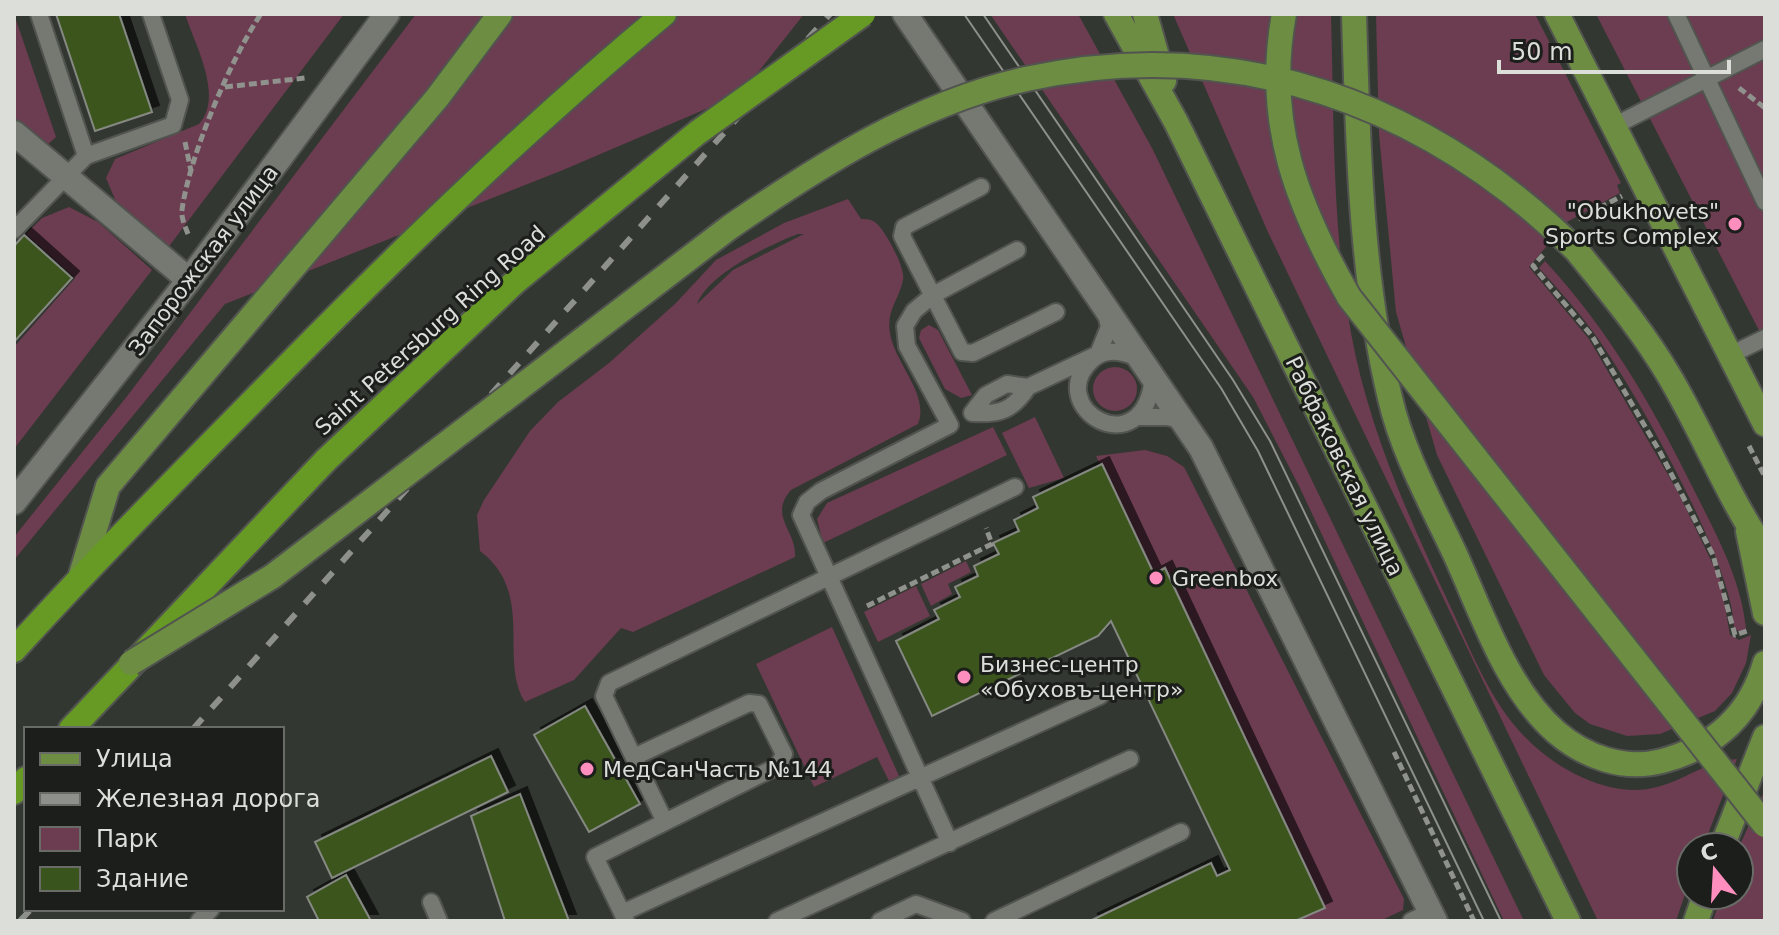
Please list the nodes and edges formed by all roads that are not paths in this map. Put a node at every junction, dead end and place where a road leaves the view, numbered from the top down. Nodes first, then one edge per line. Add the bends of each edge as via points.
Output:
1 (39, 14) edge
2 (151, 14) edge
3 (387, 14) edge
4 (500, 14) edge
5 (664, 14) edge
6 (863, 14) edge
7 (905, 14) edge
8 (1116, 14) edge
9 (1145, 14) edge
10 (1284, 14) edge
11 (1354, 14) edge
12 (1557, 14) edge
13 (1676, 14) edge
14 (1765, 49) edge
15 (1704, 80) junction
16 (1176, 122) junction
17 (1614, 126) junction
18 (14, 133) edge
19 (86, 156) junction
20 (63, 177) junction
21 (981, 187) dead end
22 (1765, 202) edge
23 (14, 230) edge
24 (1017, 250) dead end
25 (189, 280) junction
26 (933, 295) junction
27 (1105, 307) junction
28 (1056, 312) dead end
29 (1765, 338) edge
30 (1098, 354) junction
31 (1730, 355) junction
32 (1147, 369) junction
33 (1139, 417) junction
34 (1183, 421) junction
35 (1765, 424) edge
36 (950, 425) junction
37 (1015, 487) dead end
38 (14, 502) edge
39 (1747, 525) junction
40 (1765, 551) edge
41 (80, 578) junction
42 (828, 580) junction
43 (1765, 613) edge
44 (14, 650) edge
45 (131, 663) junction
46 (1765, 663) edge
47 (1100, 696) dead end
48 (73, 727) edge
49 (1765, 737) edge
50 (634, 757) junction
51 (1130, 759) dead end
52 (920, 777) junction
53 (665, 822) junction
54 (1765, 825) edge
55 (1728, 831) edge
56 (1181, 832) dead end
57 (950, 843) junction
58 (431, 902) dead end
59 (624, 917) edge
60 (1425, 918) edge
61 (439, 921) edge
62 (777, 921) edge
63 (880, 921) edge
64 (962, 921) edge
65 (994, 921) edge
66 (1568, 921) edge

1 - 19 lane
2 - 19 lane via 180,100 173,125
3 - 25 street, Запорожская улица
4 - 41 main road via 437,98 108,486
5 - 41 highway via 433,219
6 - 45 highway, Saint Petersburg Ring Road, bridge via 697,133 515,282 326,460
7 - 27 street
8 - 16 main road, Рабфаковская улица
9 - 16 main road
10 - 54 main road, bridge via 1277,52 1280,132 1315,237 1349,297
11 - 46 main road via 1369,281 1390,401 1440,523 1517,683 1566,740 1611,762 1660,762 1710,742 1739,717 1759,685
12 - 17 main road
13 - 15 lane
14 - 15 lane
15 - 17 lane
15 - 22 lane
16 - 66 main road, Рабфаковская улица
17 - 31 main road
18 - 20 street
19 - 20 lane
20 - 23 lane
20 - 25 street
21 - 26 lane via 904,227 902,236
24 - 26 lane
25 - 38 street, Запорожская улица
26 - 28 lane via 962,352 973,353
26 - 36 lane via 905,326 907,346
27 - 30 lane via 1109,327
27 - 32 street
29 - 31 lane
30 - 32 lane via 1120,351
30 - 33 lane via 1083,368 1077,388 1083,409 1109,424
30 - 36 lane via 1028,387 1007,384
31 - 35 main road
32 - 33 lane via 1151,400
32 - 34 street
33 - 34 lane
34 - 60 street via 1209,462
36 - 42 lane via 807,502 801,515
37 - 42 lane
39 - 40 main road
39 - 43 main road
39 - 45 main road, bridge via 1640,331 1577,251 1538,213 1459,154 1395,119 1331,93 1192,66 1136,65 1025,79 923,115 798,181 730,227 273,576
41 - 44 highway
42 - 50 lane via 609,683 604,696
42 - 52 lane
45 - 48 highway, Saint Petersburg Ring Road
47 - 52 lane
49 - 55 main road
50 - 53 lane
50 - 53 lane via 749,703 759,704 784,754 778,766
51 - 57 lane
52 - 57 lane
52 - 59 lane
53 - 59 lane via 595,857
56 - 65 lane
57 - 62 lane
58 - 61 lane
63 - 64 lane via 916,904

